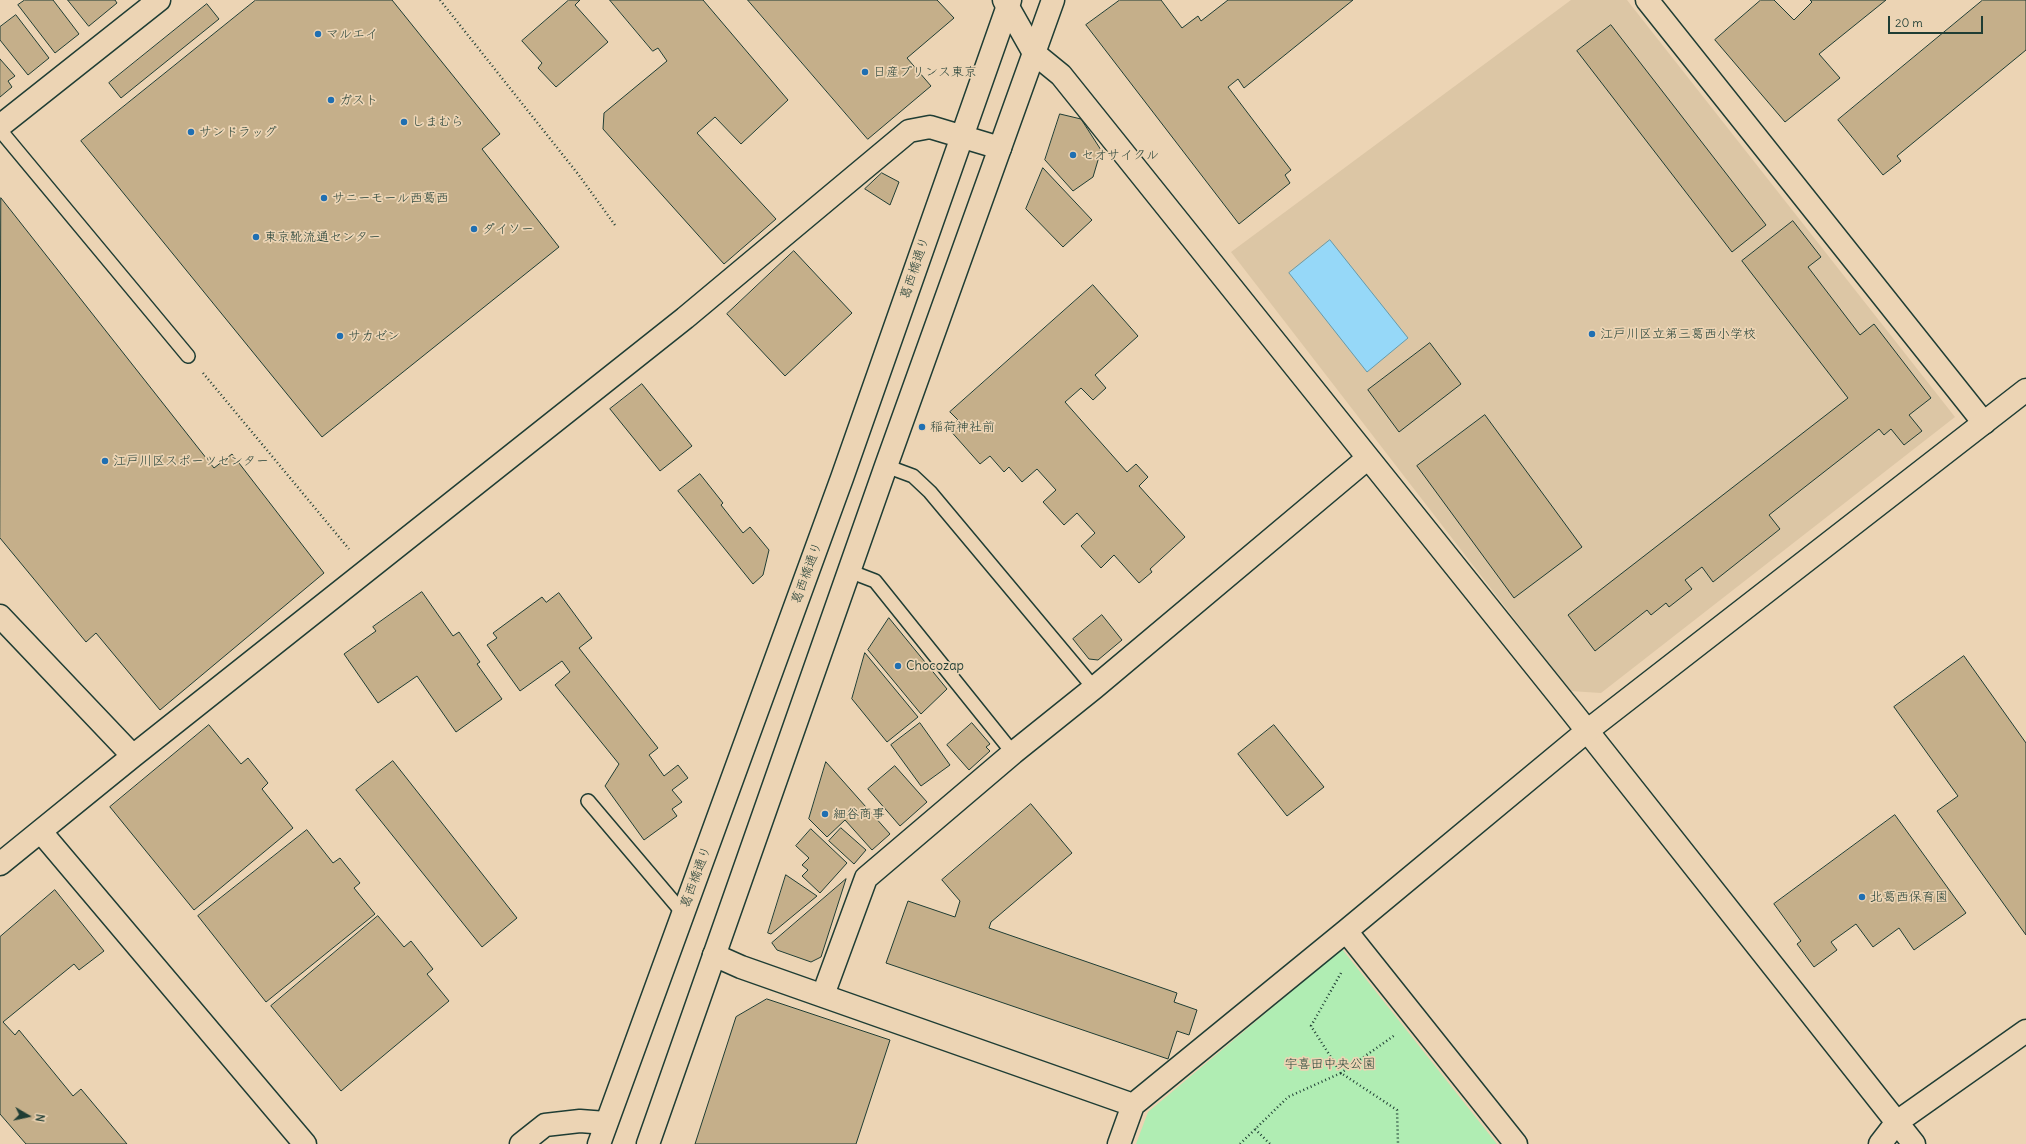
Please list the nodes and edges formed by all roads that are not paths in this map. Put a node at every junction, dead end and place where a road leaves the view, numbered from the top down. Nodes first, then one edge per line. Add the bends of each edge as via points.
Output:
1 (159, 0) edge
2 (1053, 0) edge
3 (1647, 0) edge
4 (1007, 2) edge
5 (1034, 53) junction
6 (0, 126) edge
7 (0, 130) edge
8 (961, 135) junction
9 (1000, 148) junction
10 (188, 356) road end
11 (2026, 390) edge
12 (1984, 423) junction
13 (1368, 458) junction
14 (886, 466) junction
15 (849, 571) junction
16 (0, 616) edge
17 (1094, 688) junction
18 (1587, 731) junction
19 (1013, 753) junction
20 (133, 756) junction
21 (588, 801) dead end
22 (41, 832) junction
23 (0, 864) edge
24 (683, 913) junction
25 (1346, 932) junction
26 (714, 955) junction
27 (823, 995) junction
28 (2026, 1031) edge
29 (1133, 1105) junction
30 (1897, 1122) junction
31 (606, 1123) junction
32 (305, 1144) edge
33 (521, 1144) edge
34 (599, 1144) edge
35 (648, 1144) edge
36 (1119, 1144) edge
37 (1516, 1144) edge
38 (1880, 1144) edge
39 (1914, 1144) edge

1 - 6 street
2 - 5 street
3 - 12 street
4 - 5 street
4 - 8 street, 葛西橋通り
5 - 9 street
5 - 13 street via 1061,75
7 - 10 lane
8 - 9 street
8 - 20 street via 930,126 909,131 685,318
8 - 24 street, 葛西橋通り via 842,478
9 - 14 street
11 - 12 street
12 - 18 street
13 - 17 street
13 - 18 street
14 - 15 street
14 - 17 lane via 914,476 930,492
15 - 19 lane via 876,581
15 - 26 street
16 - 20 street
17 - 19 street
18 - 25 street
18 - 30 street
19 - 27 street via 866,878
20 - 22 street
21 - 24 lane
22 - 23 street
22 - 32 street
24 - 31 street, 葛西橋通り
25 - 29 street
25 - 37 street
26 - 27 street
26 - 35 street
27 - 29 street
28 - 30 street
29 - 36 street
30 - 38 street
30 - 39 street
31 - 33 street via 580,1121 545,1125
31 - 34 street, 葛西橋通り

